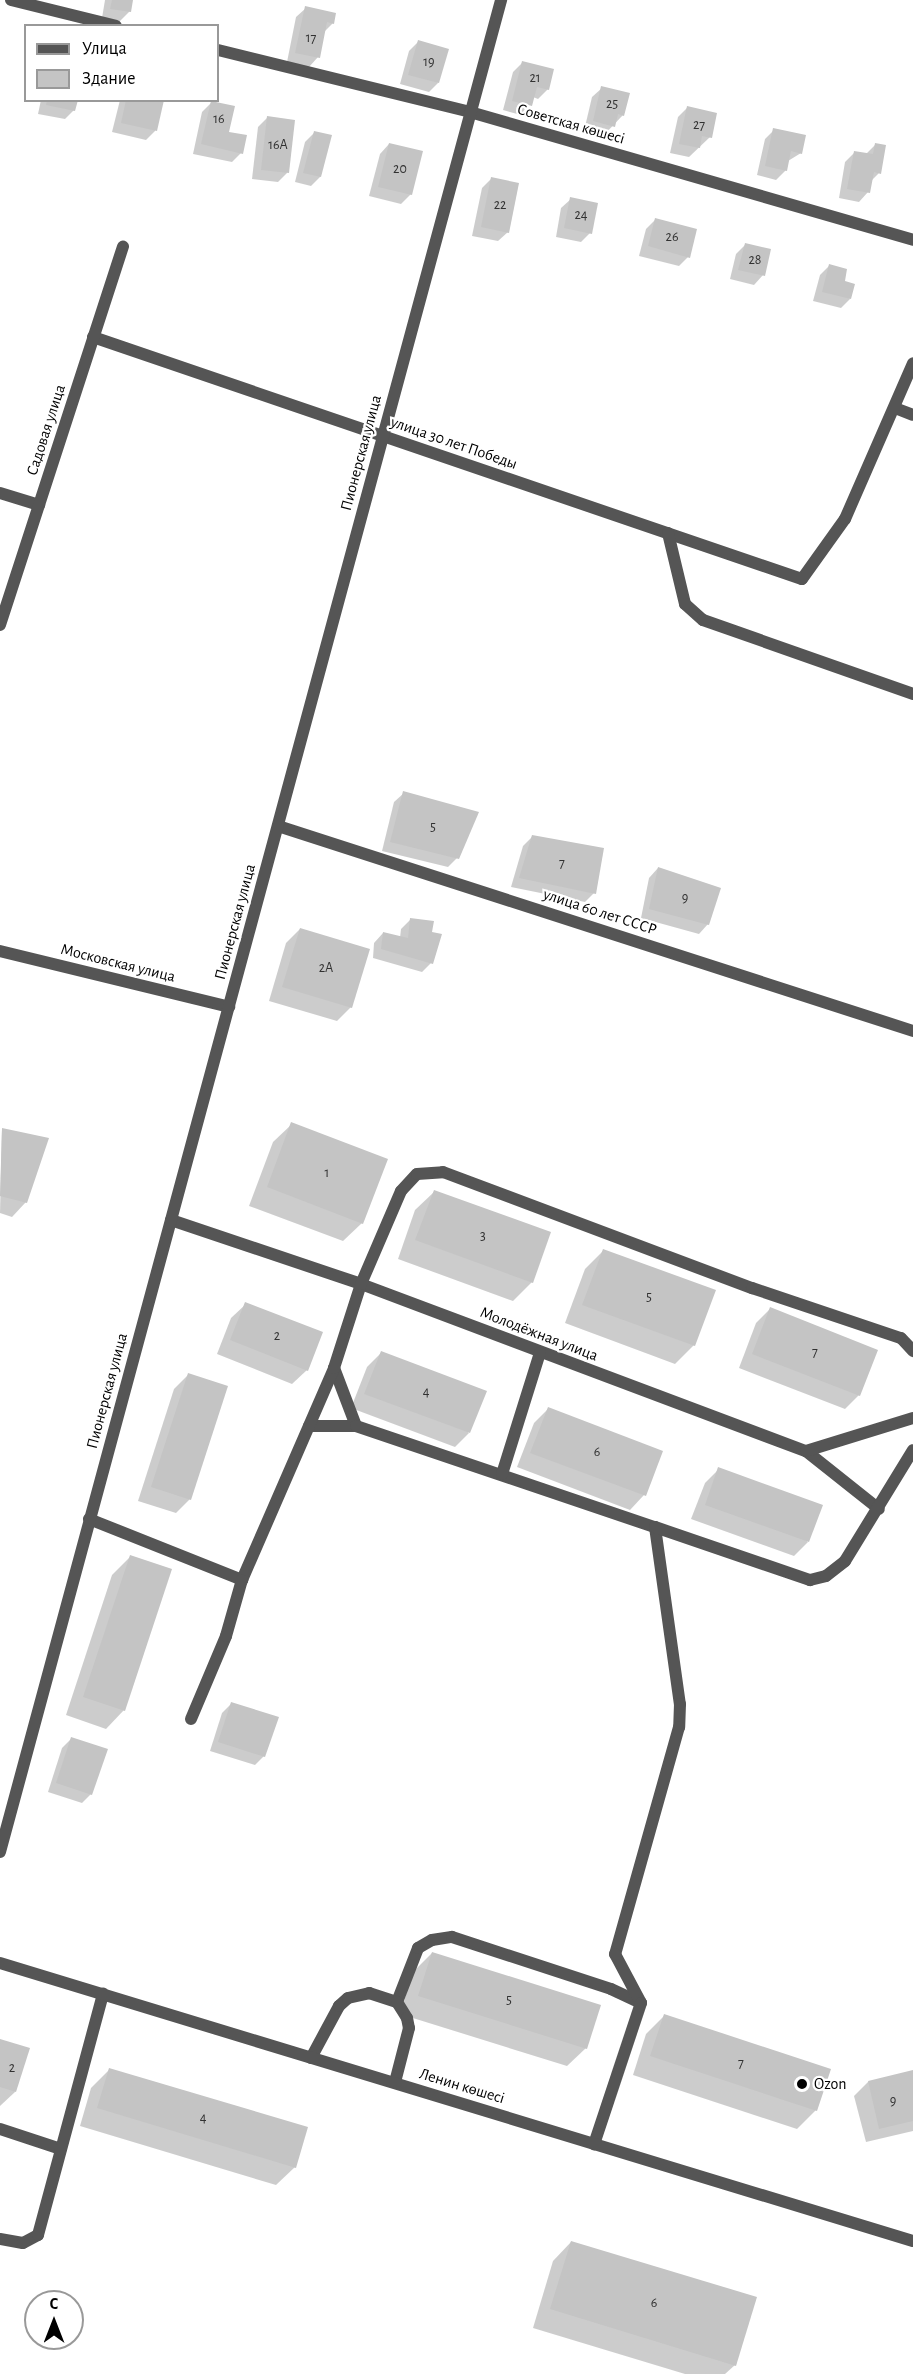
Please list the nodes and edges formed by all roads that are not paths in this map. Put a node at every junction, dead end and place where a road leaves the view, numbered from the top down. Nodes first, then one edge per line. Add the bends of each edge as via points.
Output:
1 (11, 0) edge
2 (501, 0) edge
3 (108, 24) edge
4 (219, 50) edge
5 (470, 112) junction
6 (913, 240) edge
7 (123, 246) dead end
8 (93, 337) junction
9 (913, 363) edge
10 (895, 408) junction
11 (913, 415) edge
12 (383, 436) junction
13 (0, 493) edge
14 (39, 505) junction
15 (668, 533) junction
16 (0, 625) edge
17 (913, 694) edge
18 (278, 826) junction
19 (0, 951) edge
20 (229, 1007) junction
21 (913, 1031) edge
22 (171, 1220) junction
23 (361, 1284) junction
24 (913, 1351) edge
25 (540, 1353) junction
26 (334, 1368) junction
27 (913, 1418) edge
28 (309, 1426) junction
29 (356, 1426) junction
30 (913, 1450) edge
31 (806, 1451) junction
32 (502, 1474) junction
33 (879, 1509) junction
34 (89, 1519) junction
35 (655, 1527) junction
36 (242, 1580) junction
37 (191, 1719) dead end
38 (0, 1852) edge
39 (0, 1963) edge
40 (103, 1994) junction
41 (397, 2002) junction
42 (641, 2003) junction
43 (311, 2058) junction
44 (395, 2082) junction
45 (0, 2129) edge
46 (594, 2144) junction
47 (61, 2149) junction
48 (0, 2239) edge
49 (913, 2241) edge

1 - 3 street
2 - 5 street, Пионерская улица
4 - 5 street, Советская көшесі
5 - 6 street, Советская көшесі
5 - 12 street, Пионерская улица
7 - 8 street, Садовая улица
8 - 12 street, улица 30 лет Победы
8 - 14 street, Садовая улица
9 - 10 street
10 - 11 street
10 - 15 street, улица 30 лет Победы via 845,519 802,579
12 - 15 street, улица 30 лет Победы
12 - 18 street, Пионерская улица
13 - 14 street
14 - 16 street, Садовая улица
15 - 17 street via 686,604 703,620
18 - 20 street, Пионерская улица
18 - 21 street, улица 60 лет СССР
19 - 20 street, Московская улица
20 - 22 street, Пионерская улица
22 - 23 street, Молодёжная улица
22 - 34 street, Пионерская улица
23 - 24 street via 401,1191 417,1174 442,1173 752,1288 900,1338
23 - 25 street, Молодёжная улица
23 - 26 street
25 - 31 street, Молодёжная улица
25 - 32 street
26 - 28 street
26 - 29 street
27 - 31 street
28 - 29 street
28 - 36 street
29 - 32 street
30 - 33 street
31 - 33 street, Молодёжная улица
32 - 35 street
33 - 35 street via 845,1561 826,1576 810,1580
34 - 36 street
34 - 38 street, Пионерская улица
35 - 42 street via 680,1704 679,1726 615,1954
36 - 37 street via 226,1636
39 - 40 street, Ленин көшесі
40 - 43 street, Ленин көшесі
40 - 47 street
41 - 42 street via 418,1948 432,1940 452,1937 611,1989
41 - 43 street via 369,1993 348,1998 339,2006
41 - 44 street via 409,2028
42 - 46 street
43 - 44 street, Ленин көшесі
44 - 46 street, Ленин көшесі
45 - 47 street
46 - 49 street, Ленин көшесі
47 - 48 street via 38,2235 23,2243

